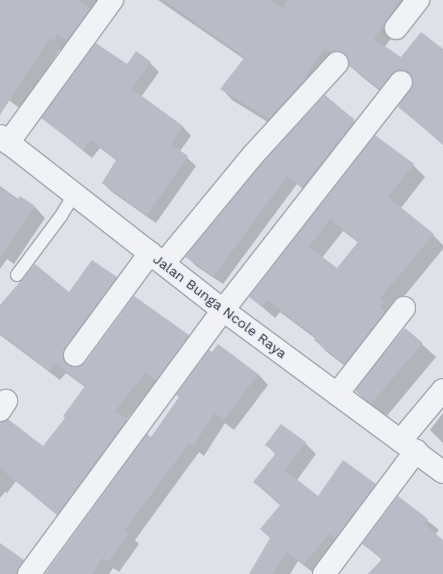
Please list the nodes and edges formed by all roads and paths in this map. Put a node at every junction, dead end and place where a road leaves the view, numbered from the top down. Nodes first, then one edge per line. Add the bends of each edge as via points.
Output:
1 (112, 0) edge
2 (418, 0) edge
3 (396, 28) dead end
4 (337, 63) dead end
5 (401, 82) dead end
6 (4, 140) edge
7 (75, 193) junction
8 (157, 258) junction
9 (17, 275) dead end
10 (404, 308) dead end
11 (223, 310) junction
12 (75, 356) dead end
13 (443, 390) edge
14 (337, 394) junction
15 (409, 445) junction
16 (443, 472) edge
17 (29, 574) edge
18 (324, 574) edge

1 - 6 street
2 - 3 street
4 - 8 street
5 - 11 street
6 - 7 street, Jalan Bunga Ncole Raya
7 - 8 street, Jalan Bunga Ncole Raya
7 - 9 lane
8 - 11 street, Jalan Bunga Ncole Raya
8 - 12 street
10 - 14 street
11 - 14 street, Jalan Bunga Ncole Raya
11 - 17 street
13 - 15 street
14 - 15 street, Jalan Bunga Ncole Raya
15 - 16 street, Jalan Bunga Ncole Raya
15 - 18 street

